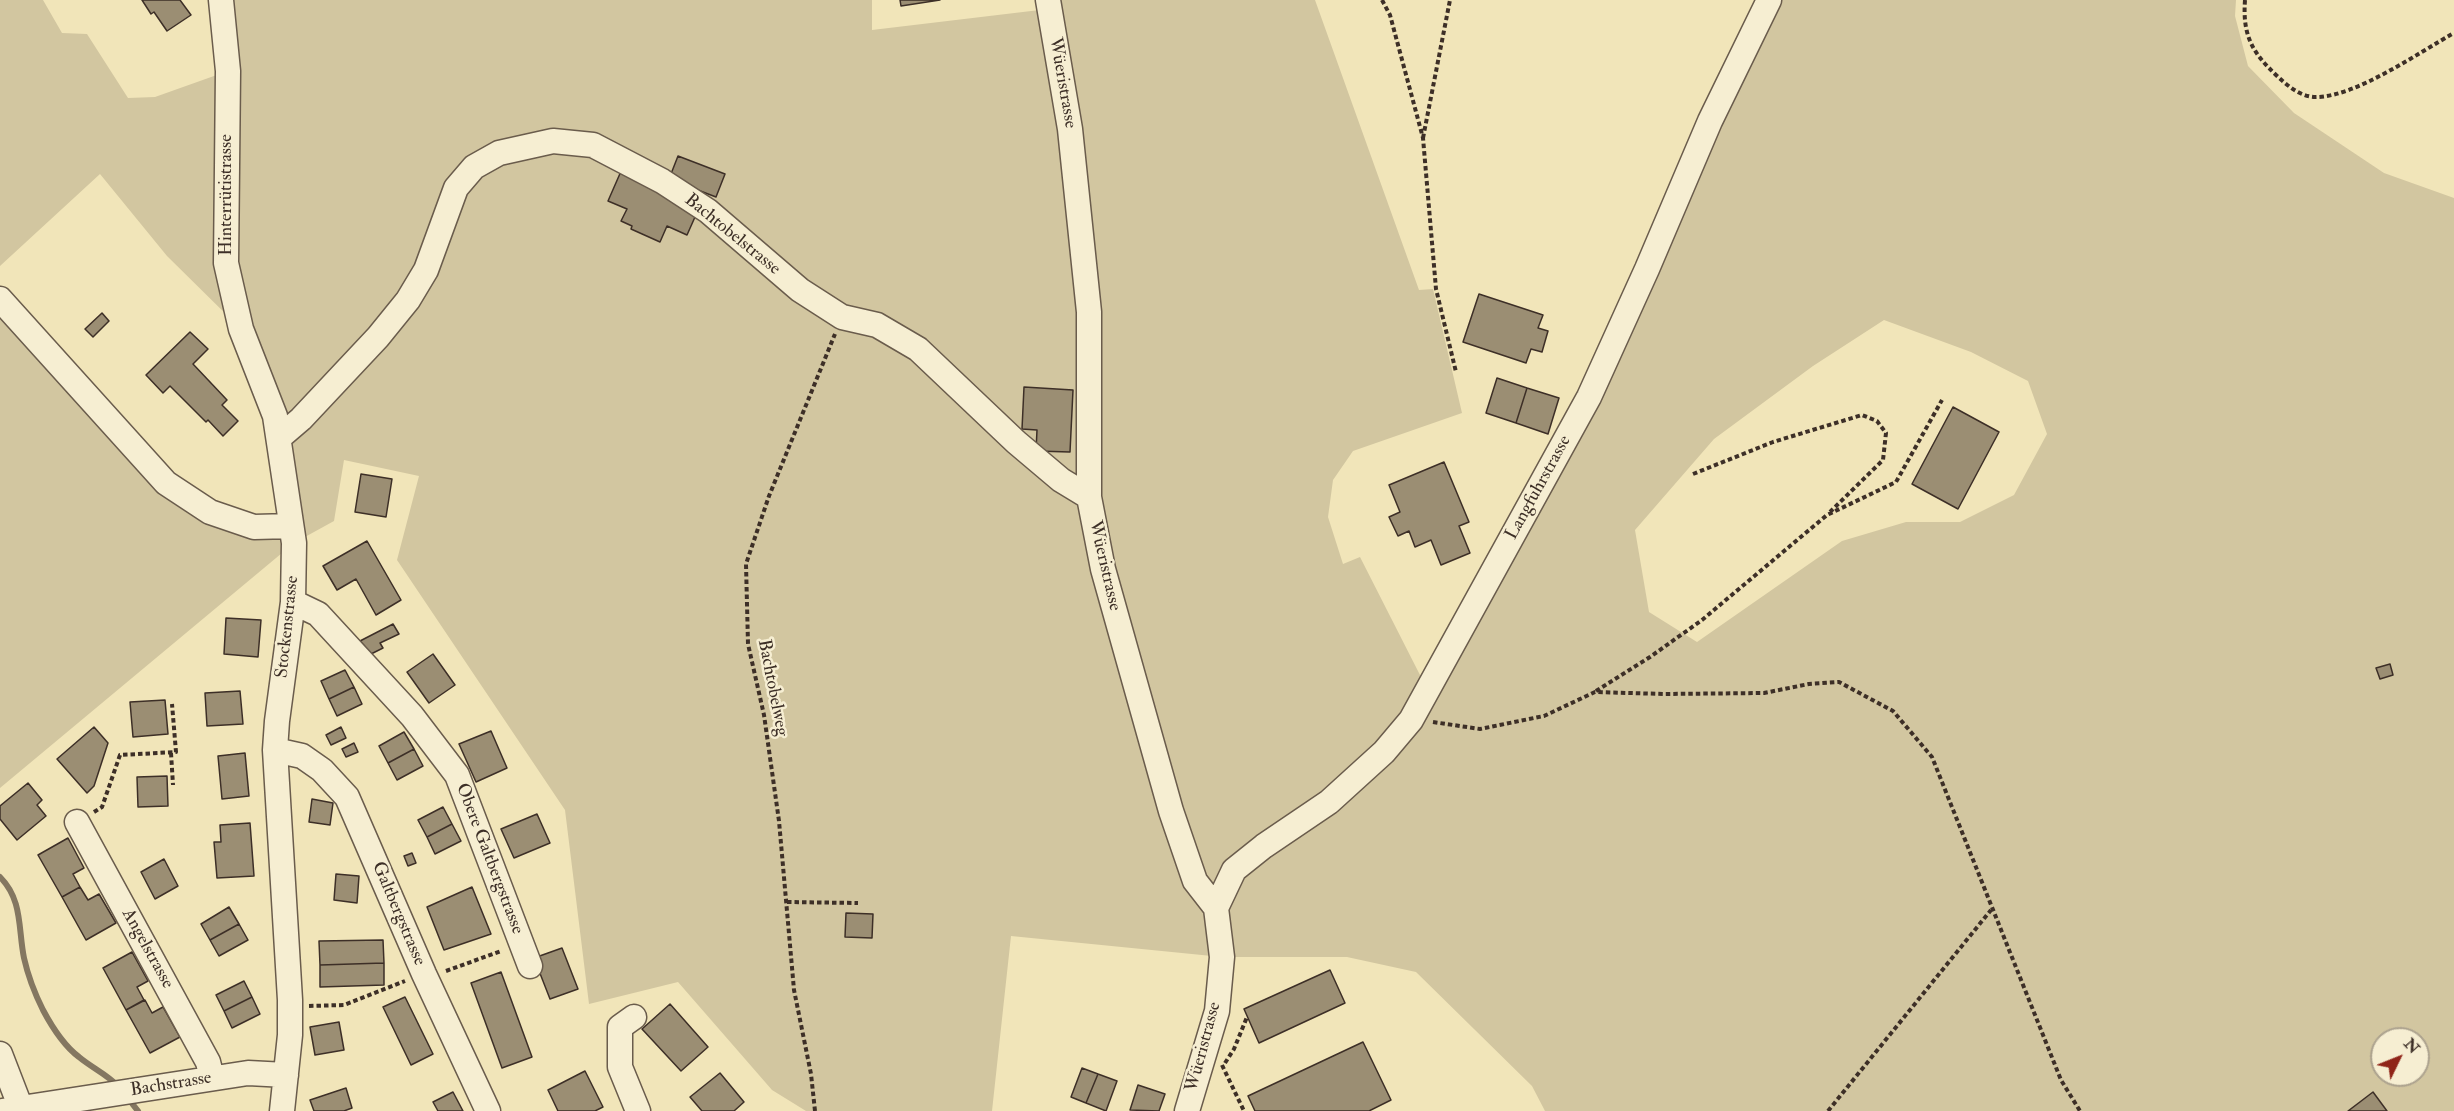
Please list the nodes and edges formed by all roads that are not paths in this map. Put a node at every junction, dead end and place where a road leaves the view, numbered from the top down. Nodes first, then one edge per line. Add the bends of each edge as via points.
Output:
1 (221, 0) edge
2 (1048, 0) edge
3 (1769, 0) edge
4 (0, 299) edge
5 (280, 437) junction
6 (1089, 497) junction
7 (291, 526) junction
8 (293, 602) junction
9 (275, 750) junction
10 (77, 822) road end
11 (1216, 908) junction
12 (526, 955) road end
13 (634, 1017) dead end
14 (0, 1053) edge
15 (286, 1075) junction
16 (212, 1078) junction
17 (15, 1110) edge
18 (282, 1111) edge
19 (488, 1111) edge
20 (638, 1111) edge
21 (1187, 1111) edge

1 - 5 street, Hinterrütistrasse via 228,71 226,263 242,329
2 - 6 street, Wüeristrasse via 1070,129 1089,312
3 - 11 street, Langfuhrstrasse via 1710,121 1588,397 1411,720 1384,752 1329,802 1234,870
4 - 7 street via 166,483 210,512 254,527
5 - 6 street, Bachtobelstrasse via 309,411 408,300 426,270 456,188 474,167 499,153 553,141 593,146 662,181 708,211 800,290 842,317 877,325 918,349 1034,457
5 - 7 street, Hinterrütistrasse
6 - 11 street, Wüeristrasse via 1102,569 1171,811 1195,881
7 - 8 street, Stockenstrasse
8 - 9 street, Stockenstrasse
8 - 12 street, Obere Galtbergstrasse via 318,614 412,716 457,775
9 - 15 street, Stockenstrasse via 290,1005
9 - 19 street, Galtbergstrasse via 302,756 322,770 347,797
10 - 16 street, Angelstrasse via 208,1062
11 - 21 street, Wüeristrasse via 1222,957 1215,1053
13 - 20 street via 620,1027 620,1067
14 - 17 street
15 - 16 street, Bachstrasse via 248,1073
15 - 18 street, Stockenstrasse
16 - 17 street, Bachstrasse

